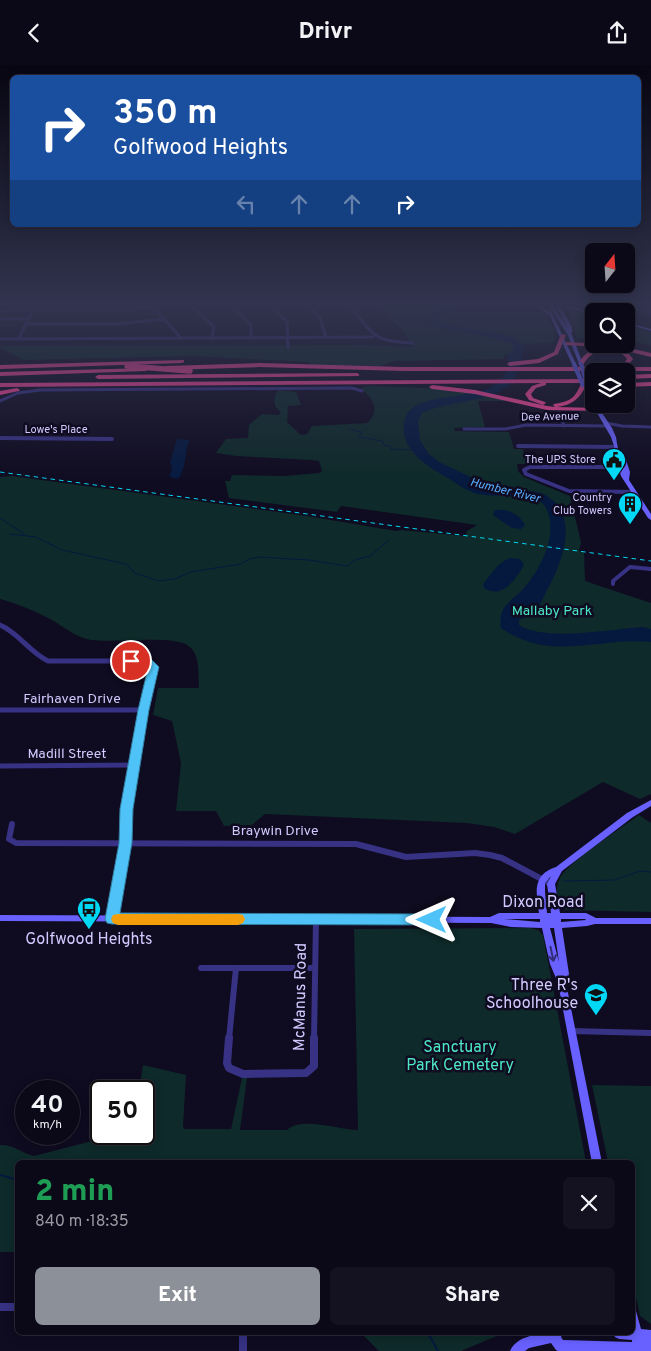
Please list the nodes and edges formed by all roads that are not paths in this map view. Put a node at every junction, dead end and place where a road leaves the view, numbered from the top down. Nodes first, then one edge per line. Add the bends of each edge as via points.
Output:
1 (78, 364) edge
2 (227, 364) edge
3 (507, 364) edge
4 (623, 364) edge
5 (576, 365) junction
6 (273, 366) junction
7 (0, 367) edge
8 (368, 369) junction
9 (651, 369) edge
10 (0, 373) edge
11 (585, 373) edge
12 (635, 373) edge
13 (651, 373) edge
14 (288, 375) junction
15 (477, 375) junction
16 (529, 375) junction
17 (585, 376) edge
18 (651, 376) edge
19 (635, 377) edge
20 (0, 380) edge
21 (585, 381) edge
22 (635, 381) edge
23 (590, 382) edge
24 (651, 382) edge
25 (361, 383) junction
26 (635, 384) edge
27 (0, 385) edge
28 (95, 385) junction
29 (362, 391) dead end
30 (0, 393) edge
31 (0, 401) edge
32 (585, 406) edge
33 (560, 413) dead end
34 (602, 413) edge
35 (564, 425) junction
36 (606, 425) junction
37 (622, 427) junction
38 (651, 427) edge
39 (464, 429) dead end
40 (612, 433) junction
41 (0, 438) edge
42 (112, 439) dead end
43 (518, 446) dead end
44 (616, 449) junction
45 (620, 467) junction
46 (626, 467) junction
47 (627, 480) junction
48 (634, 492) junction
49 (651, 517) edge
50 (651, 569) edge
51 (613, 584) dead end
52 (0, 625) edge
53 (0, 710) edge
54 (144, 710) junction
55 (135, 765) junction
56 (0, 766) edge
57 (651, 803) edge
58 (12, 823) dead end
59 (125, 843) junction
60 (546, 882) junction
61 (0, 918) edge
62 (112, 919) junction
63 (316, 919) junction
64 (545, 920) junction
65 (557, 920) junction
66 (651, 921) edge
67 (201, 968) dead end
68 (236, 968) junction
69 (315, 968) junction
70 (562, 983) junction
71 (571, 1031) junction
72 (651, 1033) edge
73 (596, 1160) edge
74 (0, 1307) edge
75 (15, 1307) edge
76 (635, 1326) edge
77 (637, 1334) junction
78 (243, 1335) edge
79 (556, 1335) edge
80 (620, 1335) edge
81 (651, 1336) edge
82 (624, 1349) edge
83 (644, 1349) edge
84 (242, 1351) edge
85 (516, 1351) edge

1 - 7 highway
2 - 6 highway
3 - 8 highway
4 - 5 highway
5 - 9 highway
5 - 16 highway
5 - 17 main road, bridge
6 - 8 highway
6 - 10 highway
7 - 14 highway, bridge via 128,366
8 - 15 highway
11 - 16 highway
12 - 13 highway
14 - 15 highway
14 - 20 highway
15 - 16 highway
15 - 16 highway
15 - 20 highway
15 - 25 highway
16 - 21 highway
18 - 19 highway
22 - 24 highway
23 - 23 highway via 576,400 564,404 541,403 528,394 531,388 540,385
24 - 26 highway
25 - 28 highway
25 - 32 highway via 460,389 547,408
27 - 28 highway
28 - 30 highway via 40,387
29 - 31 street via 352,388 40,390 18,393
33 - 35 street
34 - 36 main road
35 - 36 street, Dee Avenue
35 - 39 street, Dee Avenue
36 - 37 street, Dee Avenue
36 - 40 main road
37 - 38 street, Dee Avenue
37 - 40 street
40 - 44 main road
41 - 42 street, Lowe's Place
43 - 44 street
44 - 45 main road
44 - 46 main road
45 - 46 street
45 - 47 main road
45 - 48 street via 530,467 524,471 569,491
46 - 47 main road
47 - 48 main road
48 - 49 main road
50 - 51 street via 626,569
52 - 54 street via 11,629 39,657 48,661 151,663 154,667
53 - 54 street, Fairhaven Drive
54 - 55 street
55 - 56 street, Madill Street
55 - 59 street via 126,809
57 - 60 main road via 558,869
58 - 59 street, Braywin Drive via 9,839 16,843
59 - 60 street, Braywin Drive via 356,844 406,857 475,853 502,859
59 - 62 street
60 - 64 main road via 541,894
60 - 65 main road
61 - 62 main road, Dixon Road
62 - 63 main road, Dixon Road
63 - 64 main road, Dixon Road via 491,920 500,924
63 - 69 street, McManus Road
64 - 65 main road, Dixon Road
64 -> 70 main road via 556,973
65 - 66 main road, Dixon Road via 587,924 595,921
65 - 70 main road via 564,974
67 - 68 street
68 - 69 street
68 - 69 street, McManus Road via 227,1063 230,1069 243,1074 306,1073 314,1066
70 - 71 main road
71 - 72 street
71 - 73 main road
74 - 75 street
76 - 77 main road
77 - 81 main road
77 - 83 main road
78 - 84 street
79 - 82 main road via 560,1346
79 - 85 main road via 526,1343
80 - 82 main road
82 - 83 main road

